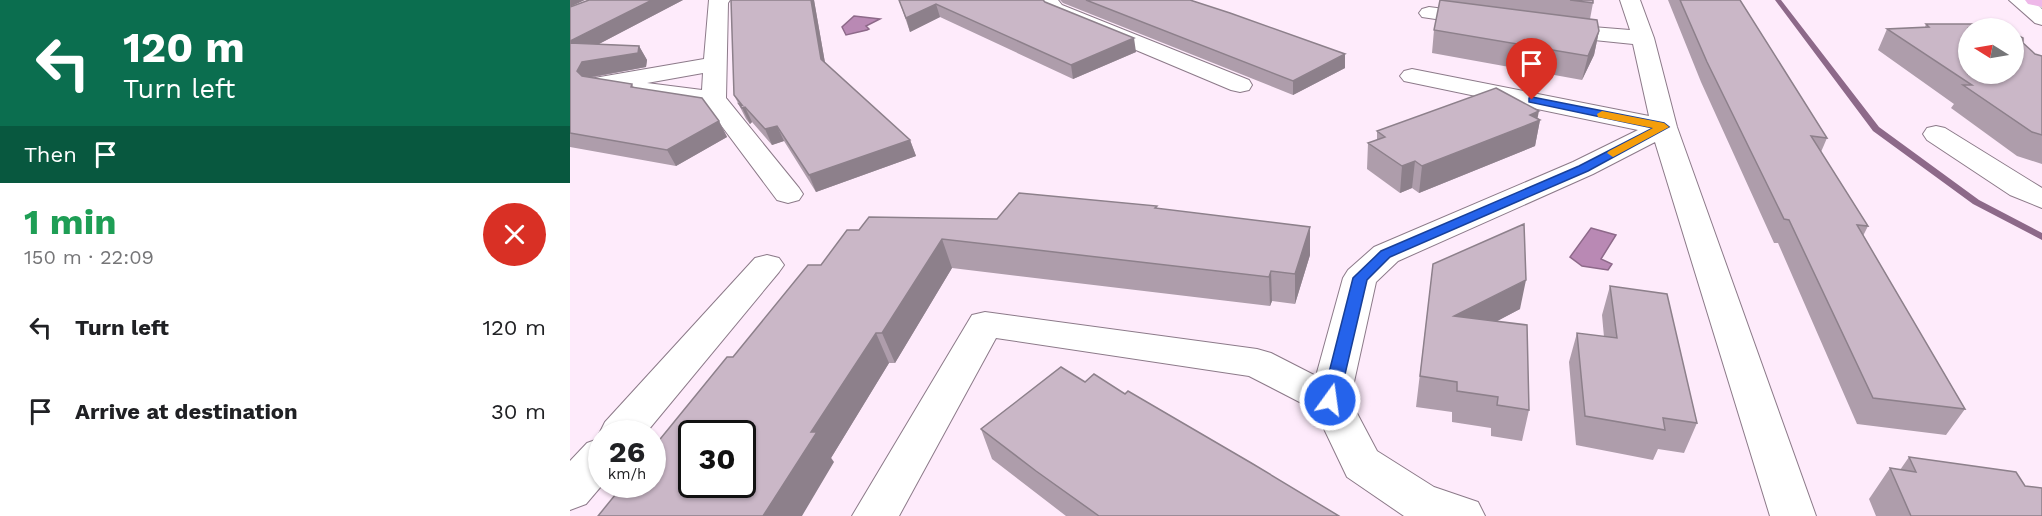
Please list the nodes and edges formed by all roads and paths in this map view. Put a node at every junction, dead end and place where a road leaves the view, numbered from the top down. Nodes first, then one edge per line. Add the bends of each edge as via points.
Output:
1 (720, 0) edge
2 (1048, 0) edge
3 (1630, 0) edge
4 (2019, 0) edge
5 (2035, 0) edge
6 (2042, 0) edge
7 (1429, 13) dead end
8 (2042, 19) edge
9 (1500, 23) edge
10 (1535, 27) edge
11 (1642, 38) junction
12 (716, 64) junction
13 (1412, 76) dead end
14 (1240, 85) dead end
15 (714, 99) junction
16 (1664, 127) junction
17 (1936, 134) dead end
18 (788, 194) dead end
19 (2042, 200) edge
20 (768, 265) dead end
21 (1330, 400) junction
22 (632, 420) edge
23 (588, 470) edge
24 (570, 490) edge
25 (875, 516) edge
26 (1462, 516) edge
27 (1793, 516) edge

1 - 12 street
2 - 14 street via 1055,9
3 - 11 street
4 - 8 street
5 - 6 main road
7 - 9 street
10 - 11 street
11 - 16 street
12 - 15 street
12 - 15 street via 600,84
13 - 16 street
15 - 18 street
16 - 21 street via 1583,168 1386,254 1360,278
16 - 27 street
17 - 19 street
20 - 22 street
21 - 25 street via 1257,363 986,324
21 - 26 street via 1362,464 1419,502
23 - 24 street

